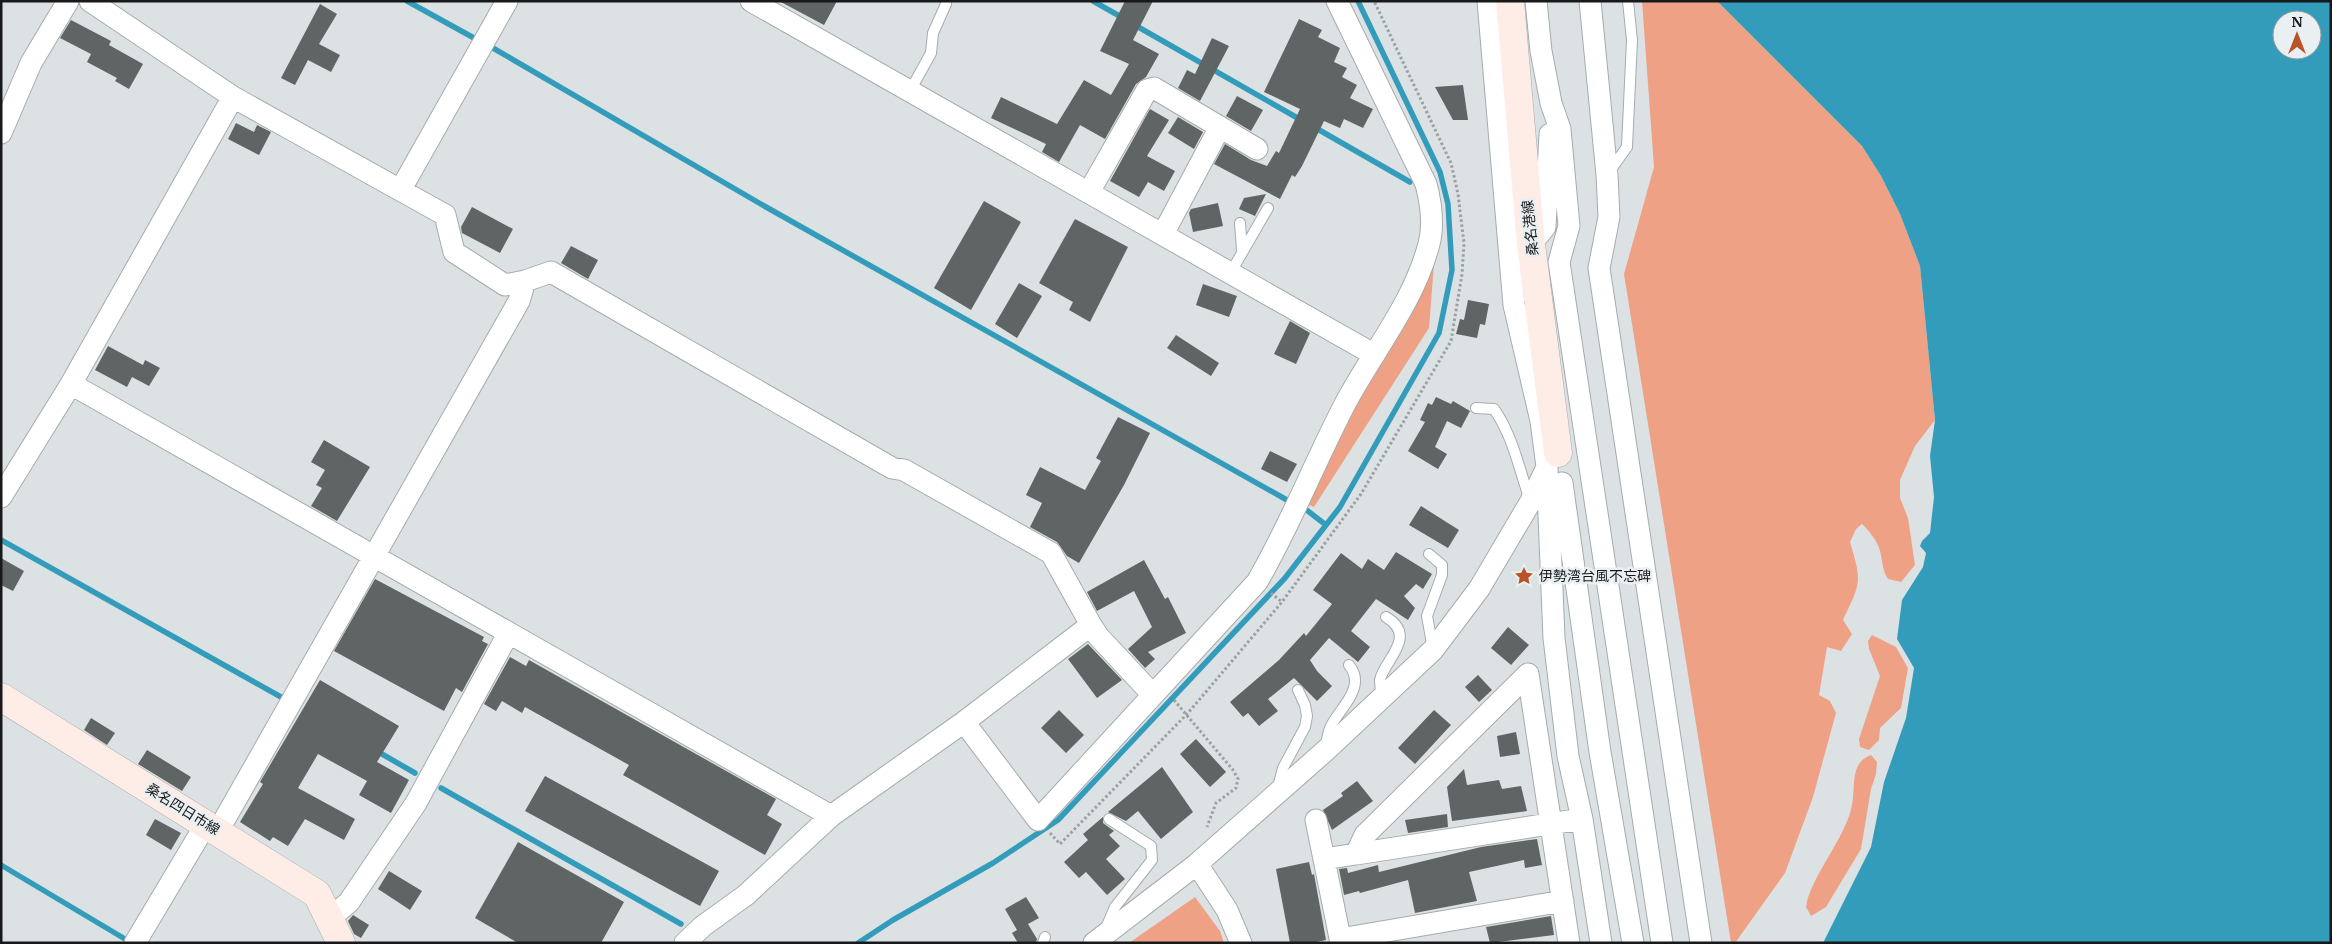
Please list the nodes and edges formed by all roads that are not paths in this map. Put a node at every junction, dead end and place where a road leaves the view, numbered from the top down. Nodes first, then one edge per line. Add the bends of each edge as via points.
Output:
1 (68, 1) edge
2 (90, 1) edge
3 (507, 1) edge
4 (751, 1) edge
5 (1337, 1) edge
6 (1488, 1) edge
7 (1510, 1) edge
8 (1536, 1) edge
9 (1590, 1) edge
10 (1628, 1) edge
11 (946, 4) dead end
12 (910, 91) junction
13 (233, 97) junction
14 (1551, 103) junction
15 (1220, 127) junction
16 (1, 133) edge
17 (1257, 149) dead end
18 (1607, 175) junction
19 (401, 189) junction
20 (1089, 192) junction
21 (1268, 208) dead end
22 (1240, 223) dead end
23 (1163, 234) junction
24 (1531, 244) junction
25 (1242, 250) junction
26 (1231, 272) junction
27 (525, 281) junction
28 (1373, 354) junction
29 (71, 384) junction
30 (1476, 408) dead end
31 (1552, 460) junction
32 (1, 497) edge
33 (1531, 500) junction
34 (1429, 554) dead end
35 (373, 557) junction
36 (1386, 617) dead end
37 (1092, 625) junction
38 (508, 634) junction
39 (1433, 650) junction
40 (1349, 665) dead end
41 (1298, 690) dead end
42 (1153, 695) junction
43 (1, 697) edge
44 (1382, 700) junction
45 (964, 722) junction
46 (1324, 752) junction
47 (1277, 793) junction
48 (831, 816) junction
49 (1109, 819) dead end
50 (1582, 819) junction
51 (1316, 820) dead end
52 (1550, 824) junction
53 (212, 827) junction
54 (1356, 854) junction
55 (1324, 860) junction
56 (1197, 864) junction
57 (1563, 901) junction
58 (335, 931) edge
59 (1098, 940) edge
60 (1340, 941) edge
61 (135, 943) edge
62 (685, 943) edge
63 (1241, 943) edge
64 (1569, 943) edge
65 (1601, 943) edge
66 (1633, 943) edge
67 (1662, 943) edge
68 (1701, 943) edge

1 - 16 street via 31,63
2 - 13 street
3 - 19 street
4 - 12 street
5 - 28 street via 1426,184 1431,202 1429,243 1420,272
6 - 31 street via 1514,305
7 - 24 main road, 桑名港線
8 - 14 street
9 - 18 street
10 - 18 lane via 1632,40 1627,147
11 - 12 lane via 933,33 931,53
12 - 20 street
13 - 19 street
13 - 29 street
14 - 24 street via 1545,228
14 - 67 street via 1560,129 1568,226 1559,262
15 - 17 street
15 - 20 street via 1154,88 1148,90
15 - 23 street
18 - 68 street via 1609,217 1599,268
19 - 27 street via 445,215 454,252 505,285
20 - 23 street
21 - 25 lane via 1255,234
22 - 25 lane
23 - 26 street
24 - 31 main road, 桑名港線
25 - 26 lane
26 - 28 street
27 - 35 street via 519,301
27 - 37 street via 551,272 892,468 904,470 1051,553
28 - 42 street via 1346,403 1278,547 1257,582
29 - 32 street
29 - 35 street
30 - 33 lane via 1494,409 1503,421
31 - 33 street
31 - 50 street via 1554,638 1568,756
31 - 66 street
33 - 39 street via 1479,589
34 - 39 lane via 1442,564 1442,575 1427,616
35 - 38 street
35 - 53 street
36 - 44 lane via 1393,622 1398,634 1398,648 1380,679
37 - 42 street via 1098,636
37 - 45 street
38 - 48 street
38 - 58 street via 416,803 349,902
39 - 44 street
40 - 46 lane via 1356,678 1354,690 1331,726
41 - 47 lane via 1305,705 1305,727 1283,768
42 - 45 street via 1038,820
43 - 53 main road, 桑名四日市線
44 - 46 street
45 - 48 street
46 - 47 street
47 - 56 street
48 - 62 street via 746,895
49 - 59 lane via 1151,846 1152,860 1115,907
50 - 52 street
50 - 65 street
51 - 55 street
52 - 54 street
52 - 54 street via 1528,674 1365,835
52 - 57 street
53 - 58 main road, 桑名四日市線 via 317,894
53 - 61 street
54 - 55 street
55 - 60 street
56 - 59 street
56 - 63 street via 1227,910
57 - 60 street
57 - 64 street

